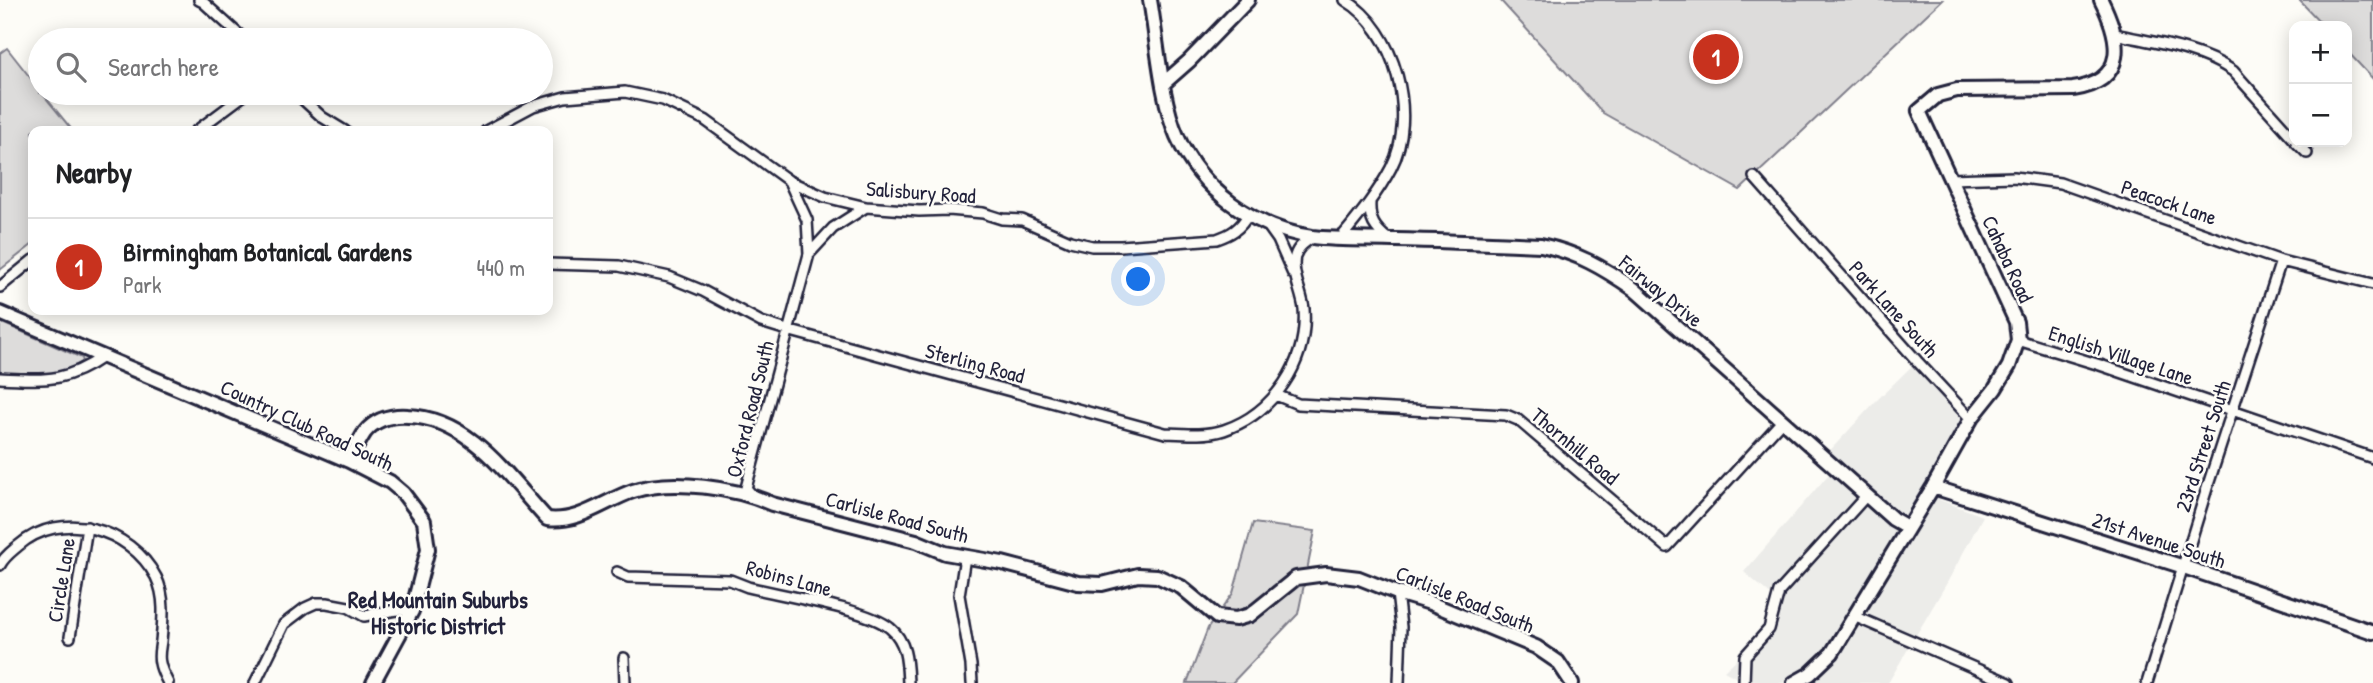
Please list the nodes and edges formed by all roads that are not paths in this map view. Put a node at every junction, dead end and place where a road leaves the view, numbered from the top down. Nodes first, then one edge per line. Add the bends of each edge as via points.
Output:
1 (199, 0) edge
2 (1150, 0) edge
3 (1248, 0) edge
4 (1345, 0) edge
5 (2101, 0) edge
6 (231, 28) edge
7 (2115, 34) junction
8 (1164, 83) junction
9 (553, 100) edge
10 (231, 105) edge
11 (309, 105) edge
12 (537, 105) edge
13 (203, 126) edge
14 (337, 126) edge
15 (495, 126) edge
16 (2289, 134) edge
17 (2301, 147) edge
18 (2307, 153) dead end
19 (1754, 177) dead end
20 (1950, 179) junction
21 (789, 181) junction
22 (1370, 202) junction
23 (866, 208) junction
24 (1248, 215) junction
25 (1268, 226) junction
26 (1313, 237) junction
27 (1341, 238) junction
28 (1388, 239) junction
29 (810, 254) junction
30 (2281, 261) junction
31 (28, 264) edge
32 (553, 264) edge
33 (2373, 284) edge
34 (1298, 285) junction
35 (0, 287) edge
36 (0, 313) edge
37 (787, 330) junction
38 (2018, 340) junction
39 (104, 356) junction
40 (0, 378) edge
41 (1276, 395) junction
42 (2232, 411) junction
43 (1970, 419) junction
44 (1781, 422) junction
45 (2373, 458) edge
46 (349, 461) junction
47 (1933, 487) junction
48 (751, 495) junction
49 (1866, 496) junction
50 (87, 527) junction
51 (1907, 527) junction
52 (965, 557) junction
53 (0, 565) edge
54 (2184, 567) junction
55 (617, 572) dead end
56 (1397, 593) junction
57 (412, 611) junction
58 (1854, 616) junction
59 (2373, 632) edge
60 (70, 638) dead end
61 (624, 658) dead end
62 (1570, 681) edge
63 (168, 683) edge
64 (255, 683) edge
65 (373, 683) edge
66 (625, 683) edge
67 (908, 683) edge
68 (972, 683) edge
69 (1399, 683) edge
70 (1744, 683) edge
71 (1798, 683) edge
72 (2009, 683) edge
73 (2147, 683) edge

1 - 6 street
2 - 8 street, Fairway Drive
3 - 8 street
4 - 22 street via 1382,38 1399,81 1399,146
5 - 7 street, Cahaba Road
7 - 16 street via 2222,63
7 - 20 street, Cahaba Road via 2114,64 2091,86 1938,94 1919,111
8 - 24 street, Fairway Drive via 1177,135 1190,158 1207,182
9 - 21 street, Salisbury Road via 625,92 663,100 705,120
10 - 13 street
11 - 14 street
12 - 15 street, Salisbury Road
17 - 18 street
19 - 43 street, Park Lane South
20 - 30 street, Peacock Lane via 2014,177 2060,183
20 - 38 street, Cahaba Road via 2016,322
21 - 23 street, Salisbury Road
21 - 29 street via 807,220
22 - 27 street
22 - 28 street via 1373,224
23 - 24 street, Salisbury Road via 983,213 1022,220 1092,246 1217,239 1232,233
23 - 29 street via 833,228
24 - 25 street, Fairway Drive
25 - 26 street, Fairway Drive
25 - 34 street, Sterling Road
26 - 27 street, Fairway Drive
26 - 34 street, Sterling Road via 1295,257
27 - 28 street, Fairway Drive
28 - 44 street, Fairway Drive via 1541,245 1587,259 1634,289
29 - 37 street
30 - 33 street, Peacock Lane
30 - 42 street, 23rd Street South
31 - 35 street
32 - 37 street, Sterling Road via 619,266 669,277
34 - 41 street, Sterling Road via 1304,307 1303,334 1297,360
36 - 39 street, Country Club Road South
37 - 41 street, Sterling Road via 1165,433 1195,435 1223,430 1251,417
37 - 48 street, Oxford Road South via 746,488
38 - 42 street, English Village Lane
38 - 43 street via 2002,377
39 - 40 street via 62,378
39 - 46 street, Country Club Road South
41 - 44 street, Thornhill Road via 1298,404 1506,415 1518,420 1667,547
42 - 45 street, English Village Lane
42 - 54 street, 23rd Street South
43 - 47 street
44 - 49 street, Fairway Drive
46 - 48 street, Carlisle Road South via 365,432 376,423 392,415 413,416 448,424 480,446 547,519 575,517 635,490 676,484
46 - 57 street, Country Club Road South via 390,482 424,521 428,550
47 - 51 street
47 - 54 street, 21st Avenue South
48 - 52 street, Carlisle Road South
49 - 51 street, Fairway Drive
49 - 70 street via 1779,592 1769,629 1745,656
50 - 53 street via 47,529 26,539
50 - 60 street, Circle Lane
50 - 63 street via 127,542 157,579 163,611 159,661
51 - 58 street
52 - 56 street, Carlisle Road South via 1078,583 1157,576 1181,587 1217,617 1236,619 1250,615 1296,578 1326,574 1359,578
52 - 68 street via 959,595
54 - 59 street, 21st Avenue South
54 - 73 street, 23rd Street South
55 - 67 street, Robins Lane via 628,577 730,580 869,616 890,628 902,644
56 - 62 street, Carlisle Road South via 1536,647 1558,662
56 - 69 street
57 - 64 street via 364,615 327,603 305,608 284,624
57 - 65 street, Country Club Road South
58 - 71 street via 1832,653
58 - 72 street
61 - 66 street

